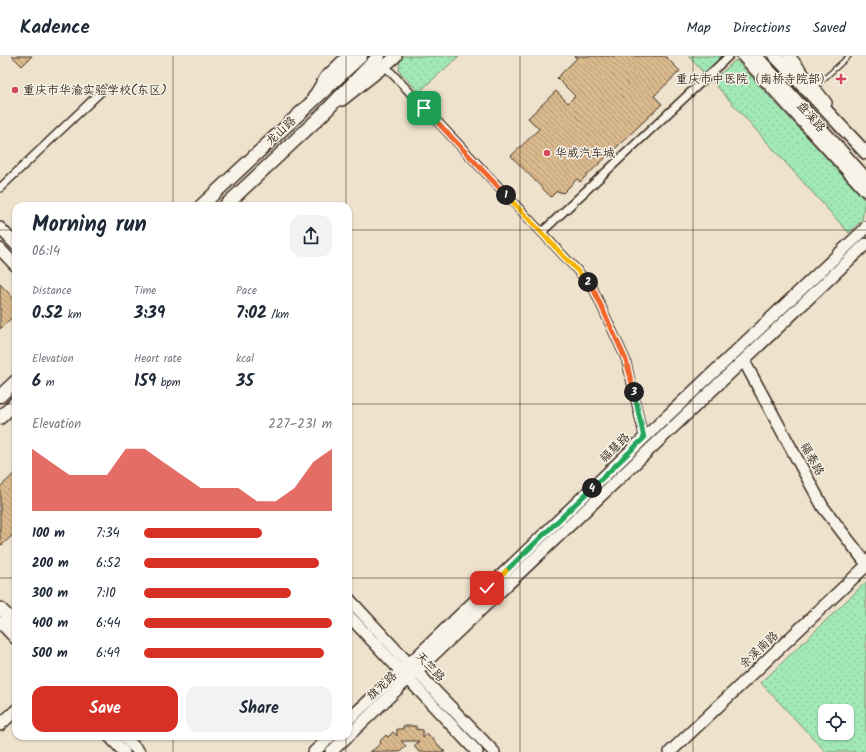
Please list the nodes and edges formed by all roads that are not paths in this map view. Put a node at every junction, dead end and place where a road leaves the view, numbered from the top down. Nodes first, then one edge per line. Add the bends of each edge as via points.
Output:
1 (348, 56) edge
2 (361, 56) edge
3 (396, 56) edge
4 (729, 56) edge
5 (743, 56) edge
6 (756, 56) edge
7 (775, 56) edge
8 (789, 56) edge
9 (849, 56) edge
10 (382, 61) edge
11 (814, 88) junction
12 (104, 90) dead end
13 (309, 104) junction
14 (853, 139) junction
15 (866, 152) edge
16 (866, 179) edge
17 (0, 188) edge
18 (866, 191) edge
19 (205, 202) edge
20 (229, 202) edge
21 (0, 228) edge
22 (865, 229) edge
23 (542, 232) junction
24 (12, 241) edge
25 (866, 244) edge
26 (0, 249) edge
27 (12, 262) edge
28 (744, 361) junction
29 (12, 385) edge
30 (0, 396) edge
31 (12, 406) edge
32 (0, 418) edge
33 (644, 438) junction
34 (866, 565) edge
35 (352, 602) edge
36 (0, 608) edge
37 (352, 619) edge
38 (12, 620) edge
39 (0, 622) edge
40 (12, 635) edge
41 (413, 668) junction
42 (404, 675) junction
43 (12, 714) edge
44 (352, 717) edge
45 (0, 725) edge
46 (352, 732) edge
47 (113, 740) edge
48 (128, 740) edge
49 (327, 740) edge
50 (344, 740) edge
51 (124, 752) edge
52 (139, 752) edge
53 (314, 752) edge
54 (331, 752) edge
55 (477, 752) edge
56 (494, 752) edge
57 (670, 752) edge

1 - 13 main road via 326,77
2 - 13 main road, 龙山路
3 - 10 main road
4 - 23 street
5 - 18 main road
6 - 16 main road, 盘溪路
7 - 14 main road, 盘溪路
8 - 11 main road
9 - 11 lane
10 - 20 main road, 龙山路
10 - 23 street
11 - 14 main road
12 - 17 street
13 - 19 main road, 龙山路
14 - 15 main road, 盘溪路
21 - 24 main road
22 - 33 main road, 福慧路
23 - 33 street via 592,286 626,360
25 - 28 main road, 福慧路
26 - 27 main road
28 - 34 main road, 福泰路 via 824,507
28 - 41 main road, 福慧路
29 - 30 main road
31 - 32 main road
33 - 41 main road, 福慧路
34 - 57 main road, 余溪南路
35 - 41 main road, 天竺路
36 - 38 main road
37 - 42 main road, 天竺路
39 - 40 main road
41 - 42 main road, 福慧路
41 - 56 main road, 天竺路
42 - 44 main road
42 - 46 main road, 旗龙路
42 - 55 main road, 天竺路
43 - 45 main road
47 - 51 main road
48 - 52 main road
49 - 53 main road
50 - 54 main road, 旗龙路

